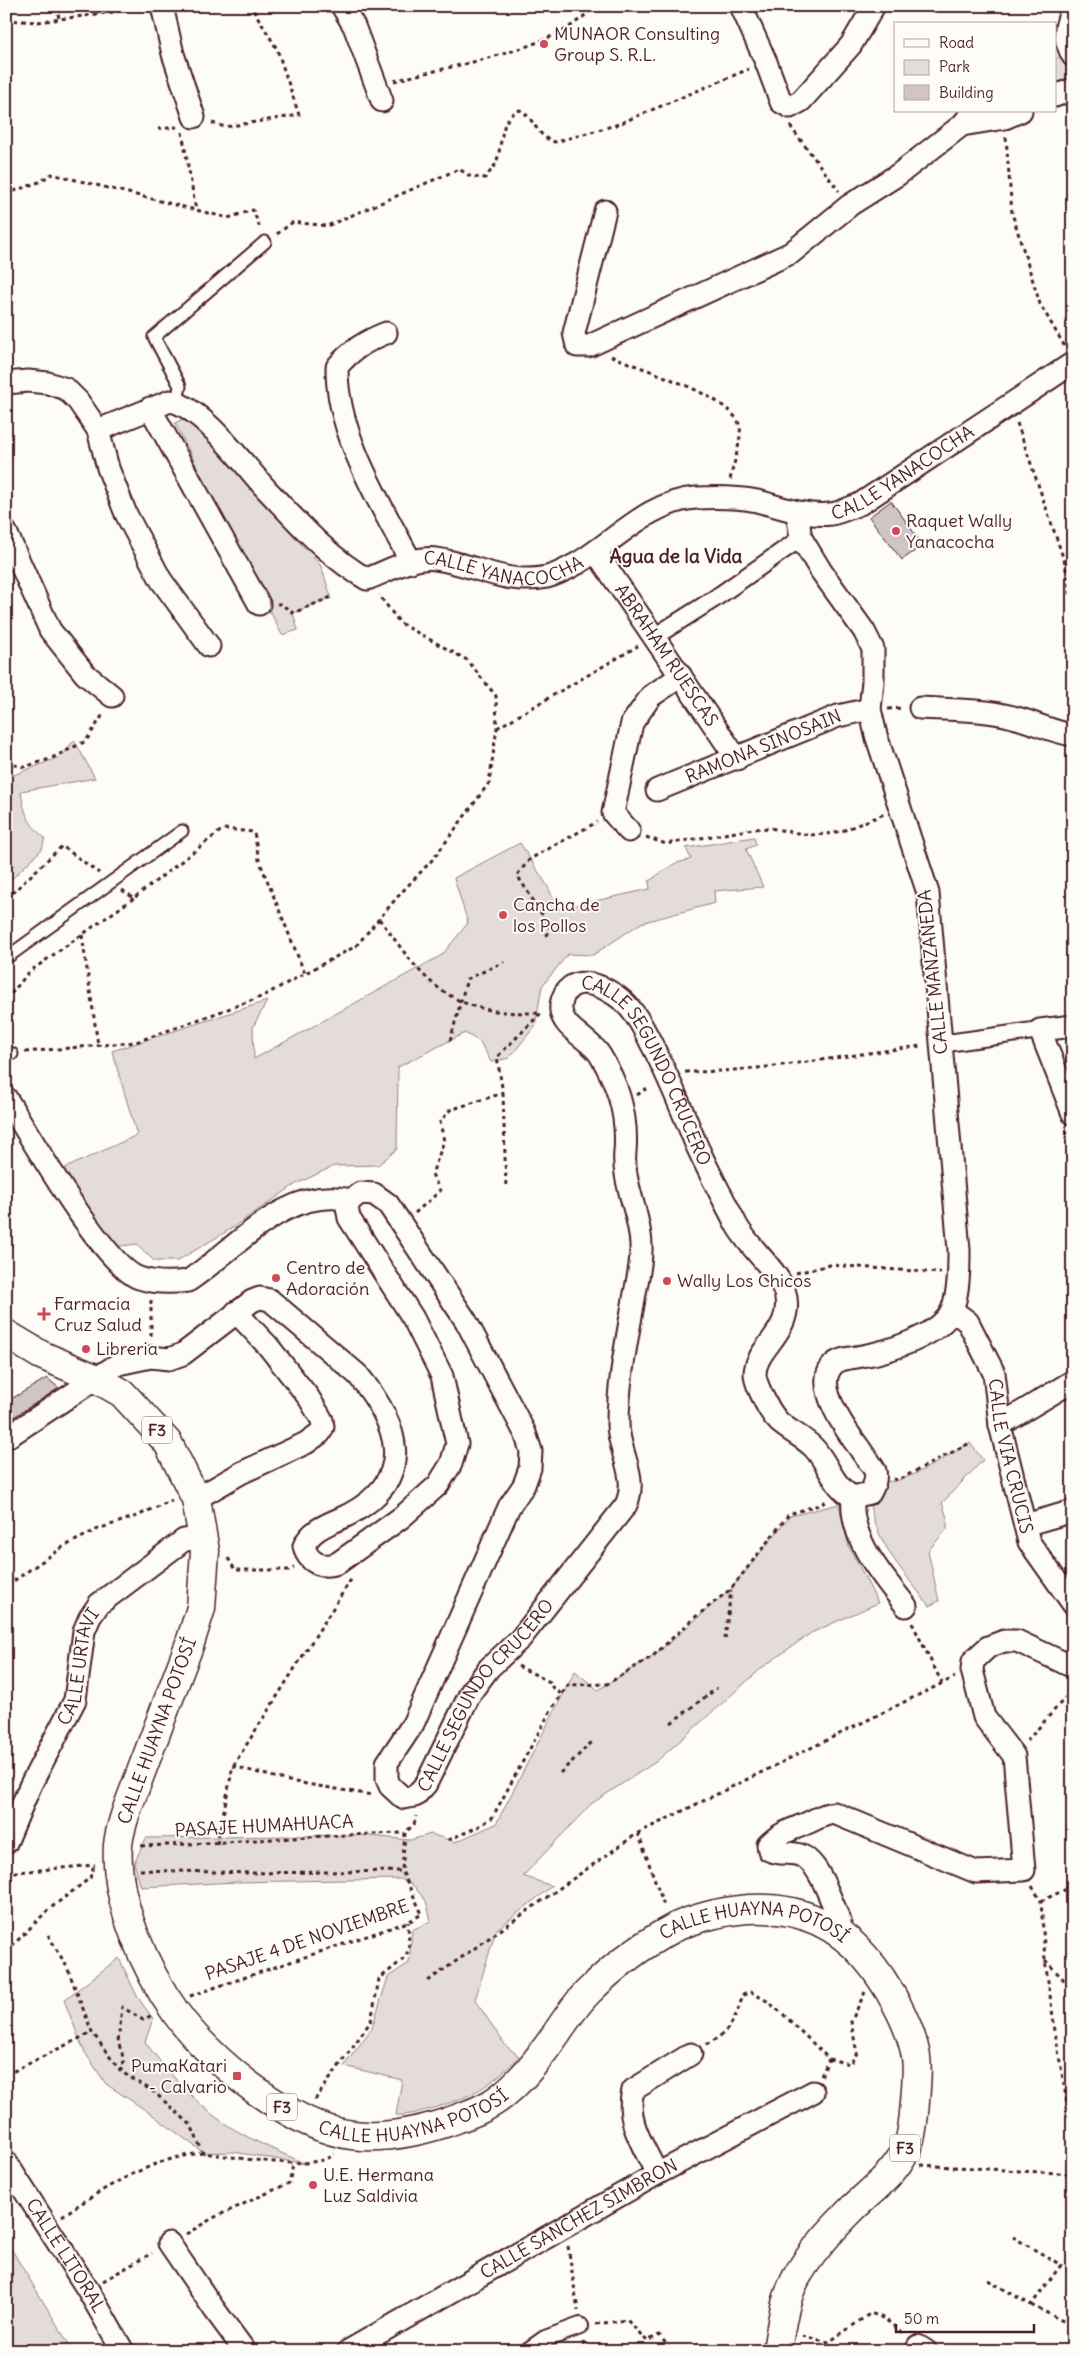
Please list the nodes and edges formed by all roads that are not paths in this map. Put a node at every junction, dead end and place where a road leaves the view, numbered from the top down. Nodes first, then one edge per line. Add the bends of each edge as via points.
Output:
1 (342, 6) edge
2 (741, 6) edge
3 (874, 6) edge
4 (1072, 6) edge
5 (153, 7) edge
6 (1056, 23) edge
7 (1073, 56) edge
8 (1073, 89) edge
9 (379, 93) road end
10 (1056, 96) edge
11 (1013, 115) edge
12 (968, 118) edge
13 (188, 121) road end
14 (605, 211) dead end
15 (265, 242) road end
16 (386, 333) dead end
17 (1070, 358) edge
18 (6, 383) edge
19 (177, 402) junction
20 (150, 408) junction
21 (98, 430) junction
22 (798, 513) junction
23 (6, 532) edge
24 (801, 538) junction
25 (596, 552) junction
26 (411, 562) junction
27 (259, 604) road end
28 (654, 637) junction
29 (209, 646) dead end
30 (681, 676) junction
31 (112, 696) road end
32 (920, 708) road end
33 (870, 709) junction
34 (1073, 735) edge
35 (737, 758) junction
36 (657, 790) dead end
37 (182, 831) dead end
38 (629, 831) road end
39 (6, 958) edge
40 (1073, 1026) edge
41 (1040, 1030) junction
42 (940, 1044) junction
43 (6, 1098) edge
44 (1073, 1114) edge
45 (351, 1200) junction
46 (952, 1310) junction
47 (236, 1312) junction
48 (6, 1334) edge
49 (97, 1379) junction
50 (1073, 1381) edge
51 (1000, 1425) junction
52 (6, 1434) edge
53 (847, 1493) junction
54 (183, 1500) junction
55 (1073, 1511) edge
56 (1025, 1525) junction
57 (215, 1544) junction
58 (1073, 1604) edge
59 (906, 1606) road end
60 (1073, 1667) edge
61 (6, 1843) edge
62 (836, 1930) junction
63 (691, 2054) road end
64 (813, 2092) dead end
65 (6, 2162) edge
66 (658, 2174) junction
67 (169, 2243) road end
68 (580, 2326) road end
69 (123, 2351) edge
70 (245, 2351) edge
71 (348, 2351) edge
72 (528, 2351) edge
73 (777, 2351) edge

1 - 9 street via 354,26
2 - 3 street via 781,102 790,107 801,101 851,45
4 - 6 street
4 - 7 street via 1065,27 1065,42
5 - 13 street via 173,54
8 - 10 street
11 - 12 street
12 - 14 street via 899,174 850,205 791,253 589,346 577,346 574,333
15 - 19 lane via 154,337 180,386
16 - 26 street via 349,353 337,367 337,386 343,418 368,478
17 - 22 street, CALLE YANACOCHA via 860,504 832,514
18 - 21 street via 28,381 66,389
19 - 20 street
19 - 26 street, CALLE YANACOCHA via 200,417 304,527 352,571 367,578
20 - 21 street
20 - 27 street
21 - 29 street via 108,468 135,530 161,580
22 - 24 street, CALLE MANZANEDA
22 - 25 street, CALLE YANACOCHA via 727,497 676,501 653,510
23 - 31 street via 50,630 85,674
24 - 28 street
24 - 33 street, CALLE MANZANEDA via 873,649
25 - 26 street, CALLE YANACOCHA via 549,577 526,580 502,578 434,559
25 - 28 street, ABRAHAM RUESCAS
28 - 30 street, ABRAHAM RUESCAS
30 - 35 street, ABRAHAM RUESCAS
30 - 38 street via 650,696 632,723 613,813
32 - 34 street via 986,711
33 - 35 street, RAMONA SINOSAIN via 838,716
33 - 42 street, CALLE MANZANEDA via 928,893
35 - 36 street, RAMONA SINOSAIN
37 - 39 lane
40 - 41 street
41 - 42 street
41 - 44 street
42 - 46 street, CALLE MANZANEDA via 959,1274
43 - 45 street via 87,1225 125,1269 138,1278 174,1283 188,1280 273,1215 302,1202 334,1196
45 - 47 street via 347,1208 349,1218 413,1318 442,1376 457,1444 451,1464 438,1485 402,1517 338,1563 325,1566 309,1558 304,1546 312,1534 362,1507 388,1479 396,1459 391,1430 358,1374 270,1300 260,1298
45 - 53 street, CALLE SEGUNDO CRUCERO via 360,1193 374,1194 388,1204 466,1321 516,1413 531,1451 524,1486 509,1507 413,1724 387,1763 390,1786 403,1798 415,1796 426,1784 471,1692 500,1656 522,1638 626,1505 632,1489 619,1438 618,1411 624,1356 641,1265 641,1243 624,1166 626,1145 622,1104 615,1083 598,1051 567,1025 562,1015 563,998 574,986 588,982 607,989 624,1001 640,1021 668,1074 697,1146 738,1228 785,1292 785,1318 757,1363 755,1376 771,1412 824,1458
46 - 51 street, CALLE VIA CRUCIS via 968,1322 994,1373
46 - 53 street via 934,1328 909,1343 839,1360 829,1370 826,1388 834,1407 874,1470 876,1481 870,1493
47 - 49 street via 183,1354 169,1359 152,1357 118,1364
47 - 54 street via 309,1398 322,1420 322,1427 320,1433 306,1443
48 - 49 highway, CALLE HUAYNA POTOSÍ / F3 via 41,1355
49 - 52 street via 9,1436
49 - 54 highway, CALLE HUAYNA POTOSÍ / F3 via 122,1393 168,1442
50 - 51 street
51 - 56 street, CALLE VIA CRUCIS
53 - 59 street via 860,1539 871,1560
54 - 57 highway, CALLE HUAYNA POTOSÍ / F3
55 - 56 street
56 - 58 street, CALLE VIA CRUCIS via 1028,1542
57 - 61 street, CALLE URTAVI via 184,1540 99,1604 84,1631 75,1700 31,1784
57 - 62 highway, CALLE HUAYNA POTOSÍ / F3 via 190,1643 127,1809 118,1846 120,1873 129,1916 144,1960 157,1986 182,2022 215,2059 303,2120 319,2128 352,2135 402,2133 436,2126 482,2109 500,2098 543,2053 569,2013 588,1992 634,1953 672,1928 693,1919 753,1908 776,1909 813,1918
60 - 62 street via 1017,1641 1004,1641 988,1647 973,1661 972,1670 984,1717 1014,1756 1024,1870 976,1872 834,1813 785,1831 768,1845 769,1850 775,1853 797,1854 815,1865 840,1921
62 - 73 highway, CALLE HUAYNA POTOSÍ / F3 via 879,1974 906,2025 916,2059 915,2104 909,2141 897,2164 825,2239 796,2278 782,2316
63 - 66 street via 633,2090 631,2119
64 - 66 street, CALLE SANCHEZ SIMBRON
65 - 69 street, CALLE LITORAL
66 - 71 street, CALLE SANCHEZ SIMBRON
67 - 70 street
68 - 72 street via 545,2339

